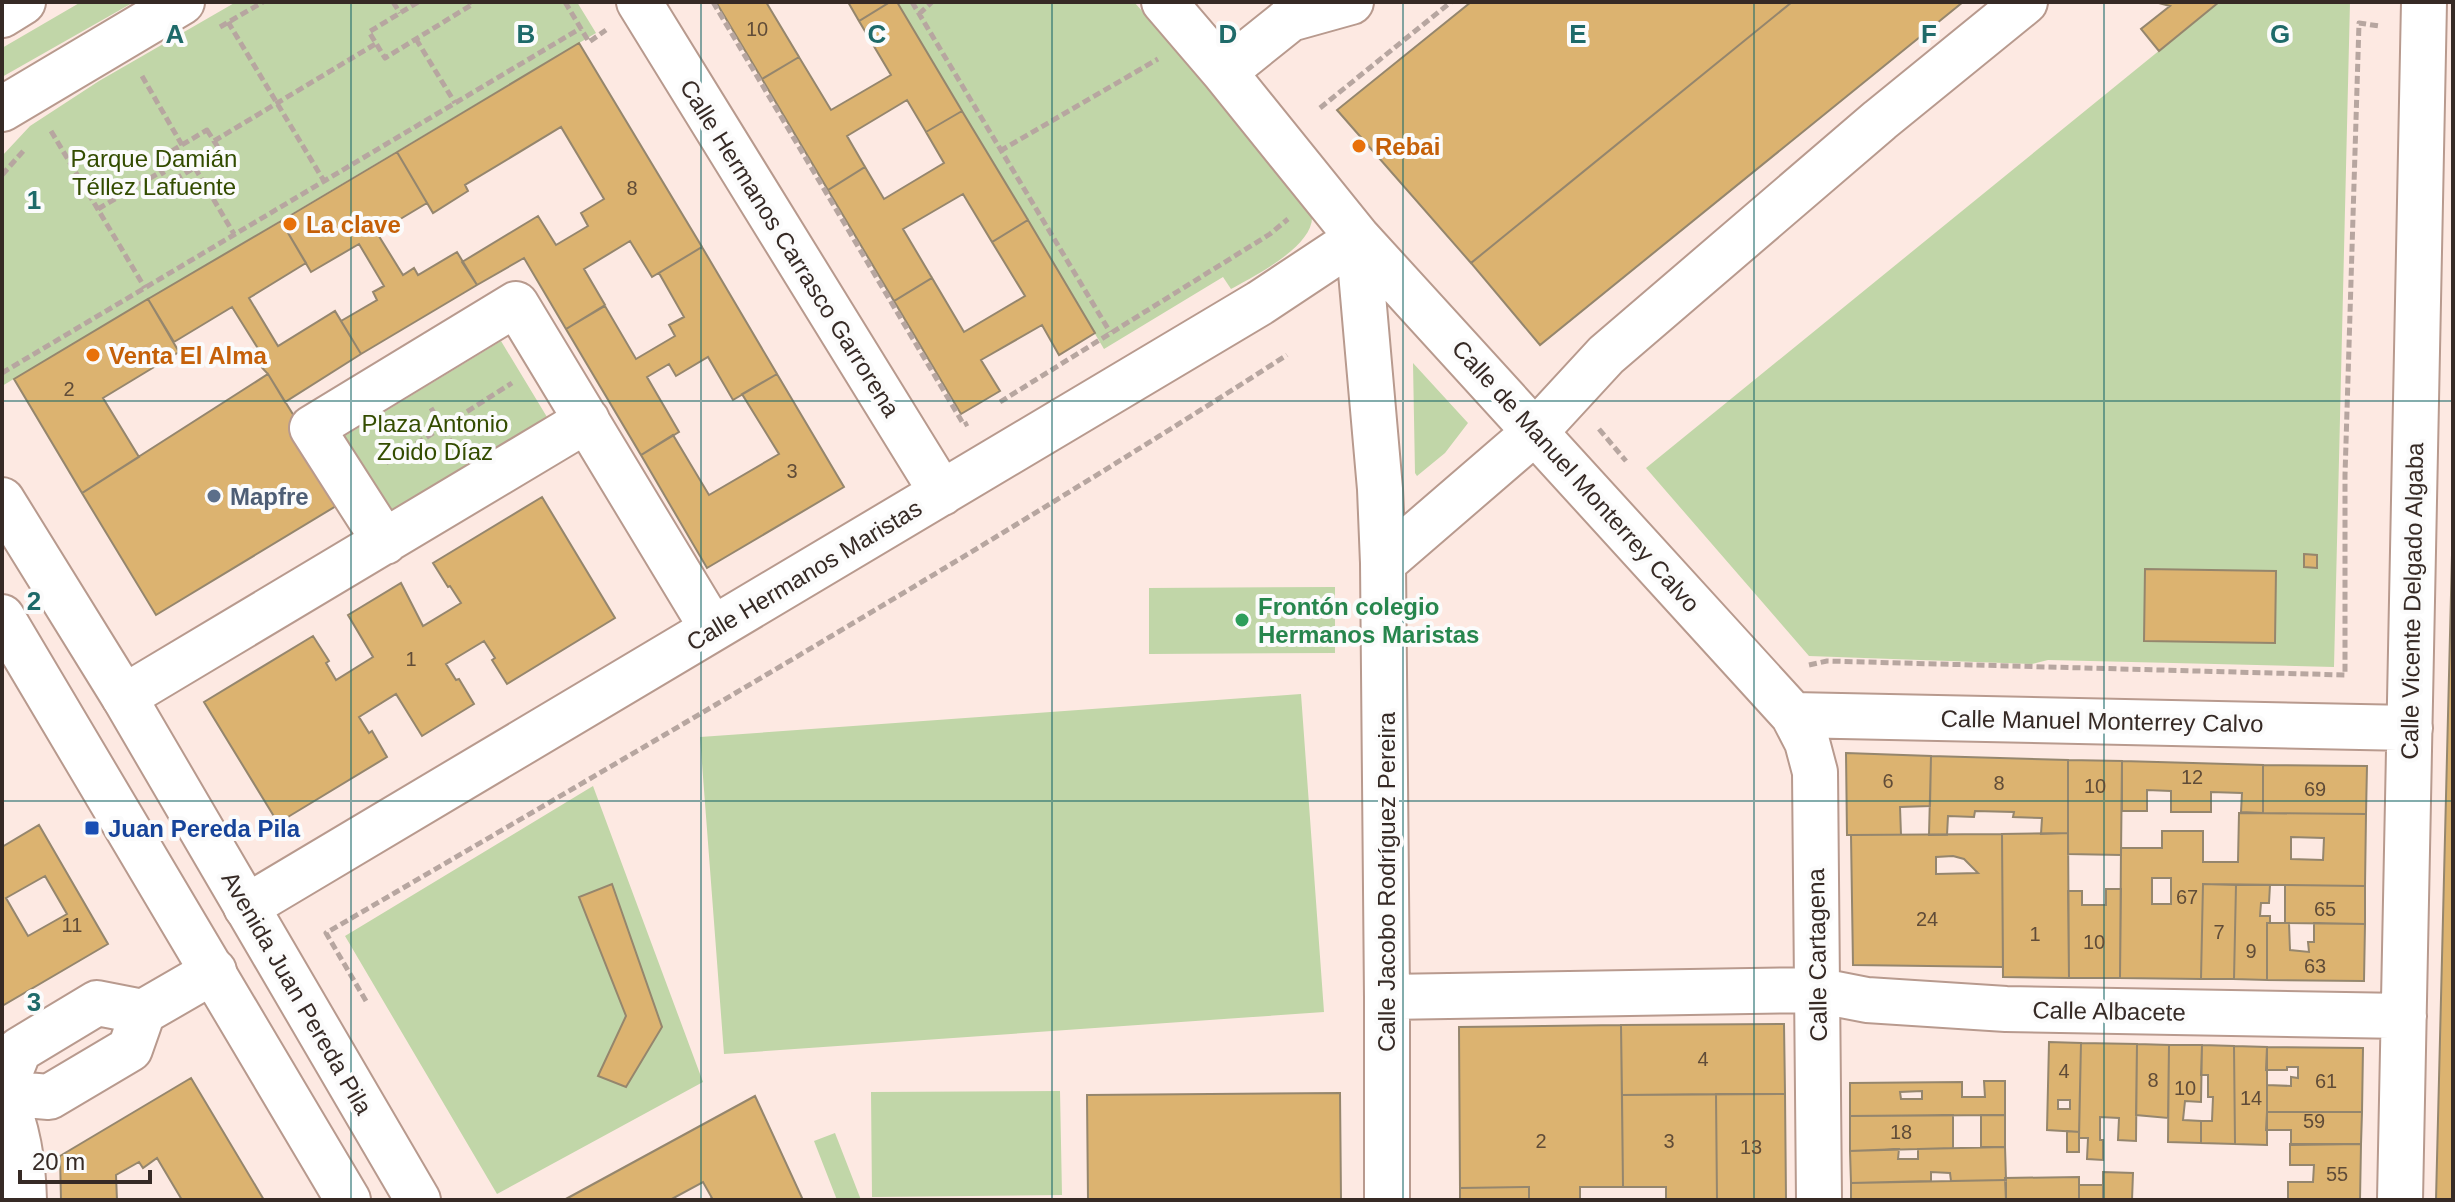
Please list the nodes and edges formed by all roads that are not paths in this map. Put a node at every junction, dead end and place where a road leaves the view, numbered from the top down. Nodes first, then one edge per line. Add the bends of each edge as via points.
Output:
1 (23, 2) edge
2 (639, 2) edge
3 (1164, 2) edge
4 (1351, 2) edge
5 (2025, 2) edge
6 (170, 6) edge
7 (2405, 10) edge
8 (1294, 11) edge
9 (2, 15) edge
10 (1224, 72) junction
11 (2, 109) edge
12 (1358, 238) junction
13 (587, 420) junction
14 (1535, 432) junction
15 (942, 493) junction
16 (2, 500) edge
17 (385, 542) junction
18 (1383, 563) junction
19 (2, 617) edge
20 (712, 628) junction
21 (124, 697) junction
22 (1793, 715) junction
23 (2410, 728) junction
24 (246, 907) junction
25 (214, 971) junction
26 (1816, 990) junction
27 (1387, 997) junction
28 (2404, 1016) junction
29 (2, 1093) edge
30 (24, 1200) edge
31 (348, 1200) edge
32 (418, 1200) edge
33 (1387, 1200) edge
34 (1819, 1200) edge
35 (2400, 1200) edge

1 - 9 main road
2 - 15 main road, Calle Hermanos Carrasco Garrorena
3 - 10 main road
4 - 8 main road
5 - 14 main road via 1618,345
6 - 11 main road
7 - 23 main road, Calle Vicente Delgado Algaba
8 - 10 main road
10 - 12 main road
12 - 14 main road, Calle de Manuel Monterrey Calvo
12 - 15 main road, Calle Hermanos Maristas via 1260,303
12 - 18 main road, Calle Jacobo Rodríguez Pereira
13 - 17 main road
13 - 17 main road via 516,304 312,428
13 - 20 main road
14 - 18 main road
14 - 22 main road, Calle de Manuel Monterrey Calvo
15 - 20 main road, Calle Hermanos Maristas
16 - 21 main road, Avenida Juan Pereda Pila
17 - 21 main road
18 - 27 main road, Calle Jacobo Rodríguez Pereira
19 - 25 main road
20 - 24 main road, Calle Hermanos Maristas
21 - 24 main road, Avenida Juan Pereda Pila
22 - 23 main road, Calle Manuel Monterrey Calvo
22 - 26 main road, Calle Cartagena via 1815,772
23 - 28 main road, Calle Vicente Delgado Algaba
24 - 32 main road, Avenida Juan Pereda Pila
25 - 29 main road via 143,1012 97,1003 19,1050
25 - 31 main road
26 - 27 main road
26 - 28 main road, Calle Albacete via 1867,1000 2006,1009
26 - 34 main road, Calle Cartagena
27 - 33 main road, Calle Jacobo Rodríguez Pereira
28 - 35 main road, Calle Vicente Delgado Algaba
29 - 30 main road via 19,1136

